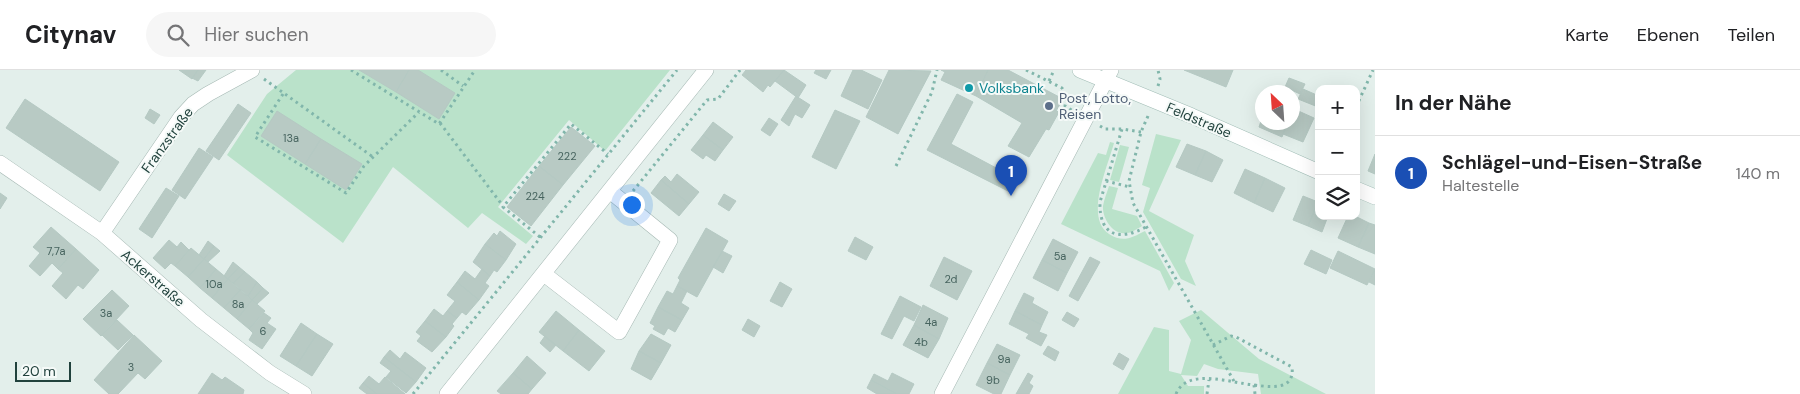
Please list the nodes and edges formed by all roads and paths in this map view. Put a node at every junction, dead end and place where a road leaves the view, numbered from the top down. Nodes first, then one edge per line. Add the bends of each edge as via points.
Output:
1 (252, 70) edge
2 (351, 70) edge
3 (441, 70) edge
4 (475, 70) edge
5 (677, 70) edge
6 (706, 70) edge
7 (740, 70) edge
8 (937, 70) edge
9 (1026, 70) edge
10 (1054, 70) edge
11 (1080, 70) edge
12 (1158, 70) edge
13 (1373, 70) edge
14 (1108, 76) edge
15 (1160, 79) dead end
16 (1049, 81) junction
17 (463, 86) junction
18 (283, 94) junction
19 (1360, 98) edge
20 (642, 106) dead end
21 (1065, 106) dead end
22 (645, 108) junction
23 (418, 112) junction
24 (440, 123) junction
25 (1105, 129) dead end
26 (1122, 130) junction
27 (608, 154) junction
28 (373, 157) junction
29 (0, 163) edge
30 (896, 166) dead end
31 (1315, 170) edge
32 (1106, 181) junction
33 (1130, 187) junction
34 (1360, 190) edge
35 (611, 192) junction
36 (1375, 197) edge
37 (624, 203) junction
38 (503, 207) junction
39 (1146, 227) junction
40 (102, 233) junction
41 (540, 238) junction
42 (544, 274) junction
43 (1213, 345) junction
44 (1209, 380) junction
45 (1235, 383) junction
46 (1254, 385) junction
47 (304, 394) edge
48 (413, 394) edge
49 (447, 394) edge
50 (942, 394) edge
51 (1176, 394) edge
52 (1208, 394) edge
53 (1255, 394) edge

1 - 18 path
1 - 40 street, Franzstraße via 193,104 181,117
2 - 23 path
3 - 17 path
4 - 17 path
5 - 22 path
6 - 35 street
7 - 37 path via 718,99 707,100
8 - 30 path via 932,92
9 - 16 path
10 - 16 path
11 - 14 street, Feldstraße
12 - 15 path
13 - 19 path
14 - 31 street, Feldstraße
14 - 50 street
16 - 21 path via 1062,88 1067,96
17 - 24 path
18 - 28 path
18 - 28 path via 255,137 346,194
20 - 22 path
22 - 27 path
23 - 24 path
23 - 28 path
24 - 38 path
25 - 26 path
26 - 32 path
26 - 33 path via 1141,132
27 - 38 path via 571,124
27 - 41 path
29 - 40 street, Ackerstraße
32 - 33 path
32 - 39 path via 1100,211 1110,232 1129,236
33 - 39 path via 1133,203
34 - 36 street
35 - 37 street
35 - 42 street
37 - 42 street via 670,240 619,332
38 - 41 path
39 - 43 path
40 - 47 street, Ackerstraße via 201,320 270,373
41 - 48 path
42 - 49 street
43 - 45 path
43 - 46 path via 1231,336 1236,337 1292,367 1286,385
44 - 45 path
44 - 51 path via 1186,381
44 - 52 path
45 - 46 path
46 - 53 path

